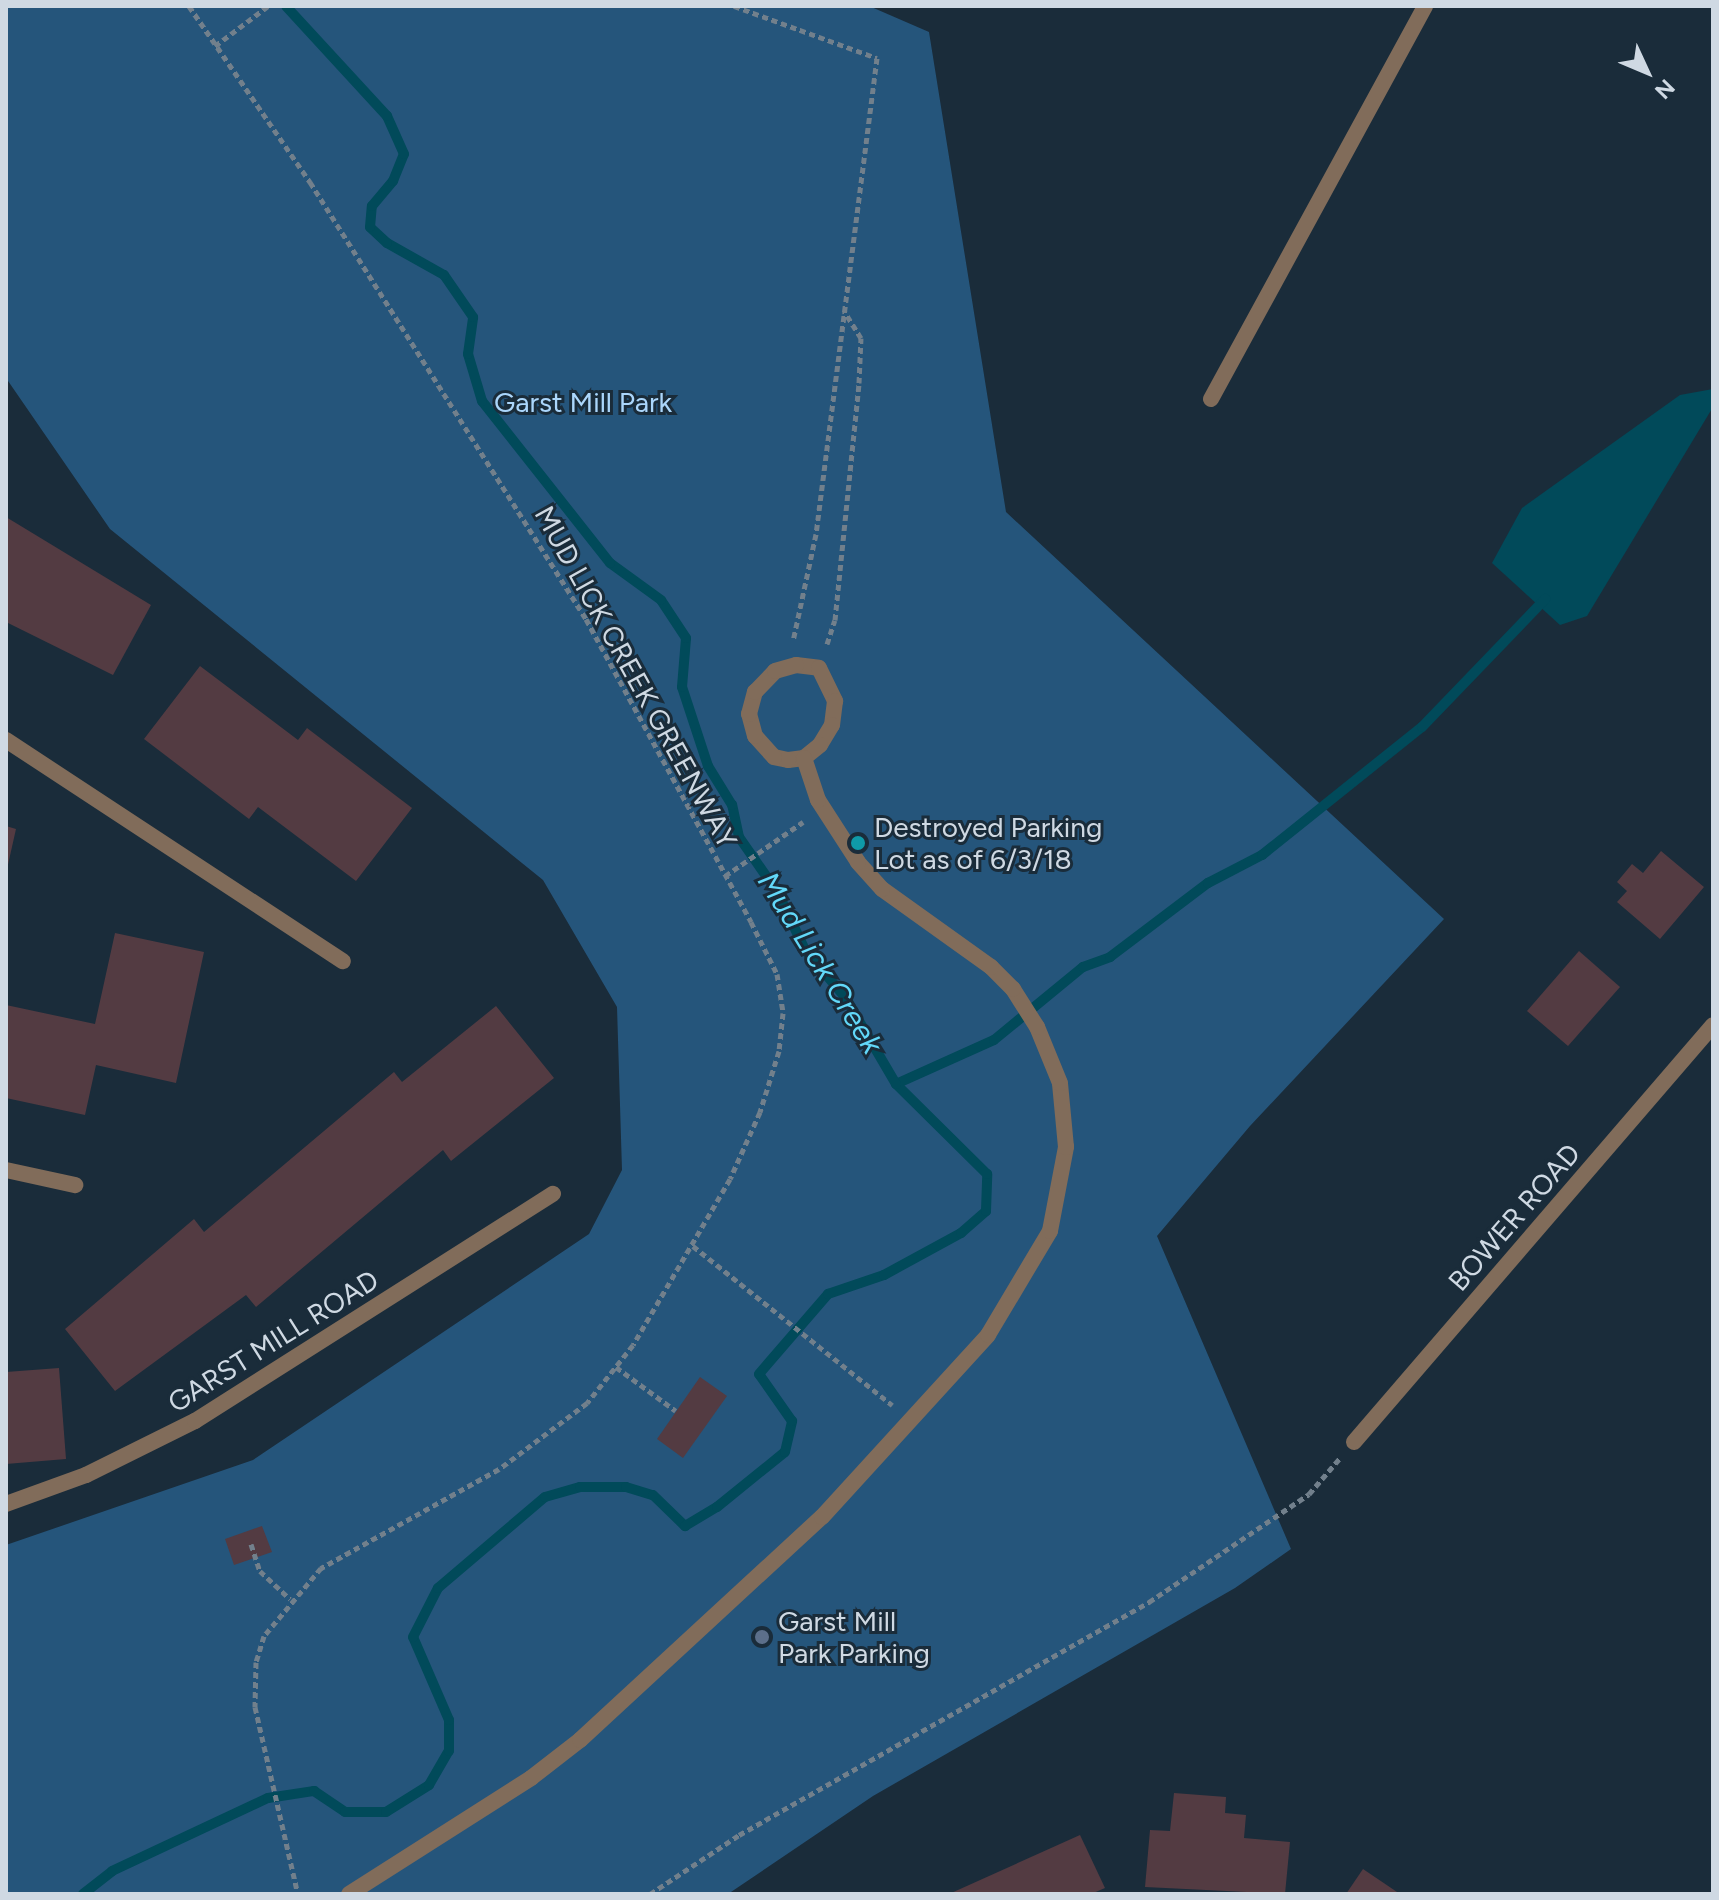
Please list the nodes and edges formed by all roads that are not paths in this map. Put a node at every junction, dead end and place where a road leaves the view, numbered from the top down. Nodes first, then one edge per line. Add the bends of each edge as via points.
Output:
1 (1425, 6) edge
2 (1211, 399) dead end
3 (6, 740) edge
4 (804, 758) junction
5 (343, 961) dead end
6 (1713, 1025) edge
7 (6, 1170) edge
8 (75, 1185) dead end
9 (553, 1194) dead end
10 (1354, 1442) road end
11 (6, 1504) edge
12 (349, 1894) edge

1 - 2 street
3 - 5 street
4 - 4 street via 832,725 835,701 819,668 796,665 775,671 755,692 749,714 755,736 774,757
4 - 12 street via 825,811 882,889 991,967 1013,989 1050,1053 1060,1083 1066,1147 1062,1190 1050,1231 988,1335 822,1517 580,1740 531,1778
6 - 10 street, BOWER ROAD
7 - 8 street
9 - 11 street, GARST MILL ROAD via 185,1427 86,1475

